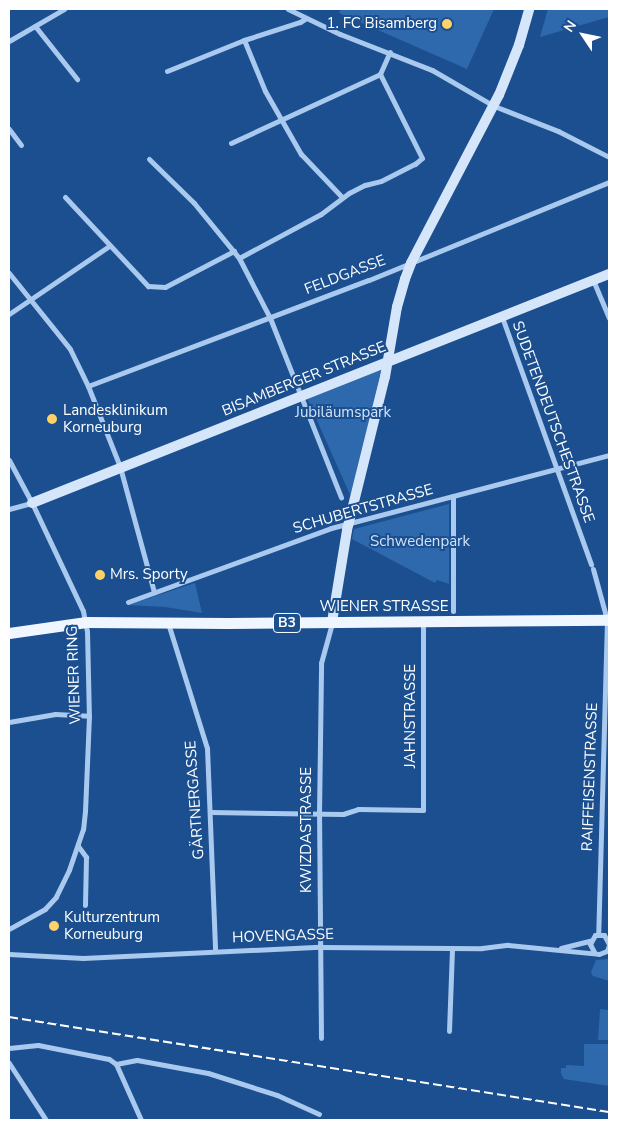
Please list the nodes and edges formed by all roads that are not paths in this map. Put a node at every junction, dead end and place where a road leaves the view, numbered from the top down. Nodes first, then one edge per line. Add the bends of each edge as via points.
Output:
1 (288, 9) edge
2 (529, 9) edge
3 (60, 10) edge
4 (305, 18) junction
5 (35, 26) junction
6 (244, 40) junction
7 (9, 41) edge
8 (390, 52) junction
9 (167, 71) dead end
10 (380, 74) junction
11 (77, 79) dead end
12 (494, 106) junction
13 (280, 121) junction
14 (9, 129) edge
15 (231, 143) dead end
16 (21, 144) dead end
17 (609, 157) edge
18 (149, 159) dead end
19 (609, 182) edge
20 (65, 197) dead end
21 (342, 198) junction
22 (109, 246) junction
23 (234, 251) junction
24 (239, 258) junction
25 (411, 263) junction
26 (9, 273) edge
27 (609, 274) edge
28 (593, 280) junction
29 (30, 299) junction
30 (9, 314) edge
31 (502, 316) junction
32 (270, 318) junction
33 (609, 318) edge
34 (388, 362) junction
35 (88, 386) junction
36 (302, 396) junction
37 (609, 455) edge
38 (9, 460) edge
39 (120, 467) junction
40 (557, 469) junction
41 (453, 496) junction
42 (341, 497) dead end
43 (32, 503) junction
44 (9, 508) edge
45 (348, 524) junction
46 (154, 592) junction
47 (128, 602) dead end
48 (452, 612) dead end
49 (608, 620) edge
50 (86, 622) junction
51 (168, 622) junction
52 (332, 622) junction
53 (423, 622) junction
54 (9, 633) edge
55 (89, 716) junction
56 (9, 722) edge
57 (210, 812) junction
58 (319, 814) junction
59 (78, 846) junction
60 (85, 905) dead end
61 (9, 929) edge
62 (598, 934) junction
63 (590, 941) junction
64 (609, 945) edge
65 (320, 947) junction
66 (452, 948) junction
67 (558, 948) junction
68 (215, 951) junction
69 (594, 952) junction
70 (9, 954) edge
71 (449, 1031) dead end
72 (321, 1038) dead end
73 (9, 1048) edge
74 (9, 1062) edge
75 (116, 1064) junction
76 (319, 1114) dead end
77 (46, 1120) edge
78 (141, 1120) edge

1 - 4 street
2 - 12 main road via 519,45
3 - 5 street
4 - 6 street
4 - 8 street
5 - 7 street
5 - 11 street
6 - 9 street
6 - 13 street
8 - 10 street
8 - 12 street via 432,70
10 - 13 street
10 - 21 street via 422,158 381,182 365,185
12 - 17 street via 558,131
12 - 25 main road
13 - 15 street
13 - 21 street via 301,154
14 - 16 street
18 - 23 street via 194,203
19 - 25 street, FELDGASSE
20 - 22 street
21 - 24 street via 321,214
22 - 23 street via 148,286 156,288 165,287
22 - 29 street
23 - 24 street
24 - 32 street
25 - 32 street, FELDGASSE
25 - 34 main road via 397,307
26 - 29 street
27 - 28 main road, BISAMBERGER STRASSE
28 - 31 main road, BISAMBERGER STRASSE
28 - 33 street
29 - 30 street
29 - 35 street via 70,349
31 - 34 main road, BISAMBERGER STRASSE
31 - 40 street, SUDETENDEUTSCHESTRASSE
32 - 35 street, FELDGASSE
32 - 36 street
34 - 36 main road, BISAMBERGER STRASSE
34 - 45 main road
35 - 39 street
36 - 39 main road, BISAMBERGER STRASSE
36 - 42 street
37 - 40 street, SCHUBERTSTRASSE
38 - 43 street, WIENER RING
39 - 43 main road, BISAMBERGER STRASSE
39 - 46 street
40 - 41 street, SCHUBERTSTRASSE
40 - 49 street, SUDETENDEUTSCHESTRASSE
41 - 45 street, SCHUBERTSTRASSE
41 - 48 street
43 - 44 street, BISAMBERGER STRASSE
43 - 50 street, WIENER RING via 84,611
45 - 46 street, SCHUBERTSTRASSE
45 - 52 main road
46 - 47 street, SCHUBERTSTRASSE
49 - 53 main road, WIENER STRASSE / B3
49 - 62 street, RAIFFEISENSTRASSE
50 - 51 main road, WIENER STRASSE / B3
50 - 54 main road, WIENER STRASSE / B3
50 - 55 street, WIENER RING
51 - 52 main road, WIENER STRASSE / B3
51 - 57 street, GÄRTNERGASSE via 205,741
52 - 53 main road, WIENER STRASSE / B3
52 - 58 street, KWIZDASTRASSE via 321,663
53 - 58 street, JAHNSTRASSE via 423,810 358,809 343,814
55 - 56 street via 55,714
55 - 59 street, WIENER RING via 86,811
57 - 58 street
57 - 68 street, GÄRTNERGASSE
58 - 65 street, KWIZDASTRASSE
59 - 60 street via 86,857
59 - 61 street, WIENER RING via 64,884 51,904
62 - 63 street
62 - 64 street via 606,937
63 - 67 street, HOVENGASSE
63 - 69 street
64 - 69 street, HOVENGASSE via 602,954
65 - 66 street, HOVENGASSE
65 - 68 street, HOVENGASSE
65 - 72 street, KWIZDASTRASSE
66 - 67 street, HOVENGASSE via 508,945
66 - 71 street
67 - 69 street, HOVENGASSE
68 - 70 street, HOVENGASSE via 83,958
73 - 75 street via 38,1045 100,1056
74 - 77 street
75 - 76 street via 136,1060 208,1073 277,1095
75 - 78 street

